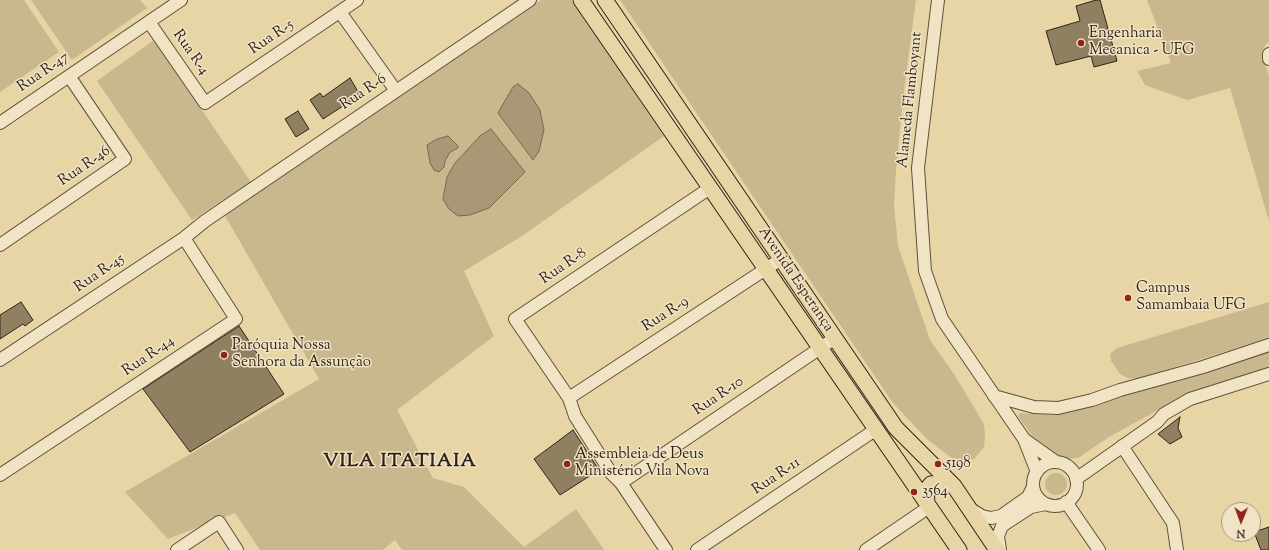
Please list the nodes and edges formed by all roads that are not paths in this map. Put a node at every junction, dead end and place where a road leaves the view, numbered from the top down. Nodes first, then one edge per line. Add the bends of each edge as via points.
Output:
1 (180, 0) edge
2 (357, 0) edge
3 (530, 0) edge
4 (581, 0) edge
5 (605, 0) edge
6 (938, 0) edge
7 (340, 12) junction
8 (149, 22) junction
9 (1269, 54) edge
10 (1269, 59) edge
11 (69, 76) junction
12 (396, 91) junction
13 (205, 103) joint
14 (0, 123) edge
15 (710, 188) junction
16 (216, 214) joint
17 (184, 238) junction
18 (0, 245) edge
19 (781, 259) junction
20 (766, 270) junction
21 (835, 338) junction
22 (1269, 345) edge
23 (819, 348) junction
24 (0, 360) edge
25 (1269, 374) edge
26 (994, 396) junction
27 (569, 398) junction
28 (1034, 407) junction
29 (1007, 416) junction
30 (875, 430) junction
31 (1024, 439) junction
32 (1122, 446) junction
33 (1056, 462) junction
34 (1037, 472) junction
35 (0, 475) edge
36 (1076, 479) junction
37 (621, 484) junction
38 (954, 486) junction
39 (1033, 487) junction
40 (1066, 502) junction
41 (1046, 504) junction
42 (928, 505) junction
43 (966, 506) junction
44 (177, 550) edge
45 (237, 550) edge
46 (666, 550) edge
47 (697, 550) edge
48 (866, 550) edge
49 (959, 550) edge
50 (999, 550) edge
51 (1098, 550) edge
52 (1177, 550) edge

1 - 8 street
2 - 7 street, Rua R-5
3 - 12 street, Rua R-6
4 - 15 main road, Avenida Esperança
5 - 19 main road, Avenida Esperança
6 - 26 street, Alameda Flamboyant via 918,168 925,271 942,319
7 - 12 street
7 - 13 street, Rua R-5
8 - 11 street, Rua R-47
8 - 13 street, Rua R-4
9 - 10 street
11 - 14 street, Rua R-47
11 - 18 street, Rua R-46 via 125,159
12 - 16 street, Rua R-6
15 - 20 main road, Avenida Esperança
15 - 27 street, Rua R-8 via 515,319
16 - 17 street, Rua R-45
17 - 24 street, Rua R-45
17 - 35 street, Rua R-44 via 236,319
19 - 20 street, Rua R-9
19 - 21 main road, Avenida Esperança
20 - 23 main road, Avenida Esperança
20 - 27 street, Rua R-9
21 - 23 street, Rua R-10
21 - 38 main road, Avenida Esperança via 896,428
22 - 28 street via 1092,400 1058,408
23 - 30 main road, Avenida Esperança
23 - 37 street, Rua R-10
25 - 32 street via 1190,399 1164,414
26 - 28 street
26 - 29 street, Alameda Flamboyant
27 - 37 street via 579,422 611,473
28 - 29 street via 1013,409
29 - 31 street, Alameda Flamboyant
30 - 42 main road, Avenida Esperança
30 - 47 street, Rua R-11
31 - 33 street, Alameda Flamboyant
31 - 34 street, Alameda Flamboyant
32 - 36 street
32 - 52 street via 1173,522
33 - 34 street via 1044,466
33 - 36 street via 1068,466
34 - 39 street
36 - 40 street via 1074,493
37 - 46 street
38 - 42 main road via 931,484 926,490
38 - 43 main road, Avenida Esperança
39 - 41 street via 1037,497
39 - 43 street via 1028,497 1001,516 982,516
40 - 41 street via 1056,506
40 - 51 street
41 - 50 street via 1031,507 1002,526 998,536
42 - 48 street
42 - 49 main road, Avenida Esperança
43 - 50 main road, Avenida Esperança
44 - 45 street via 218,522

